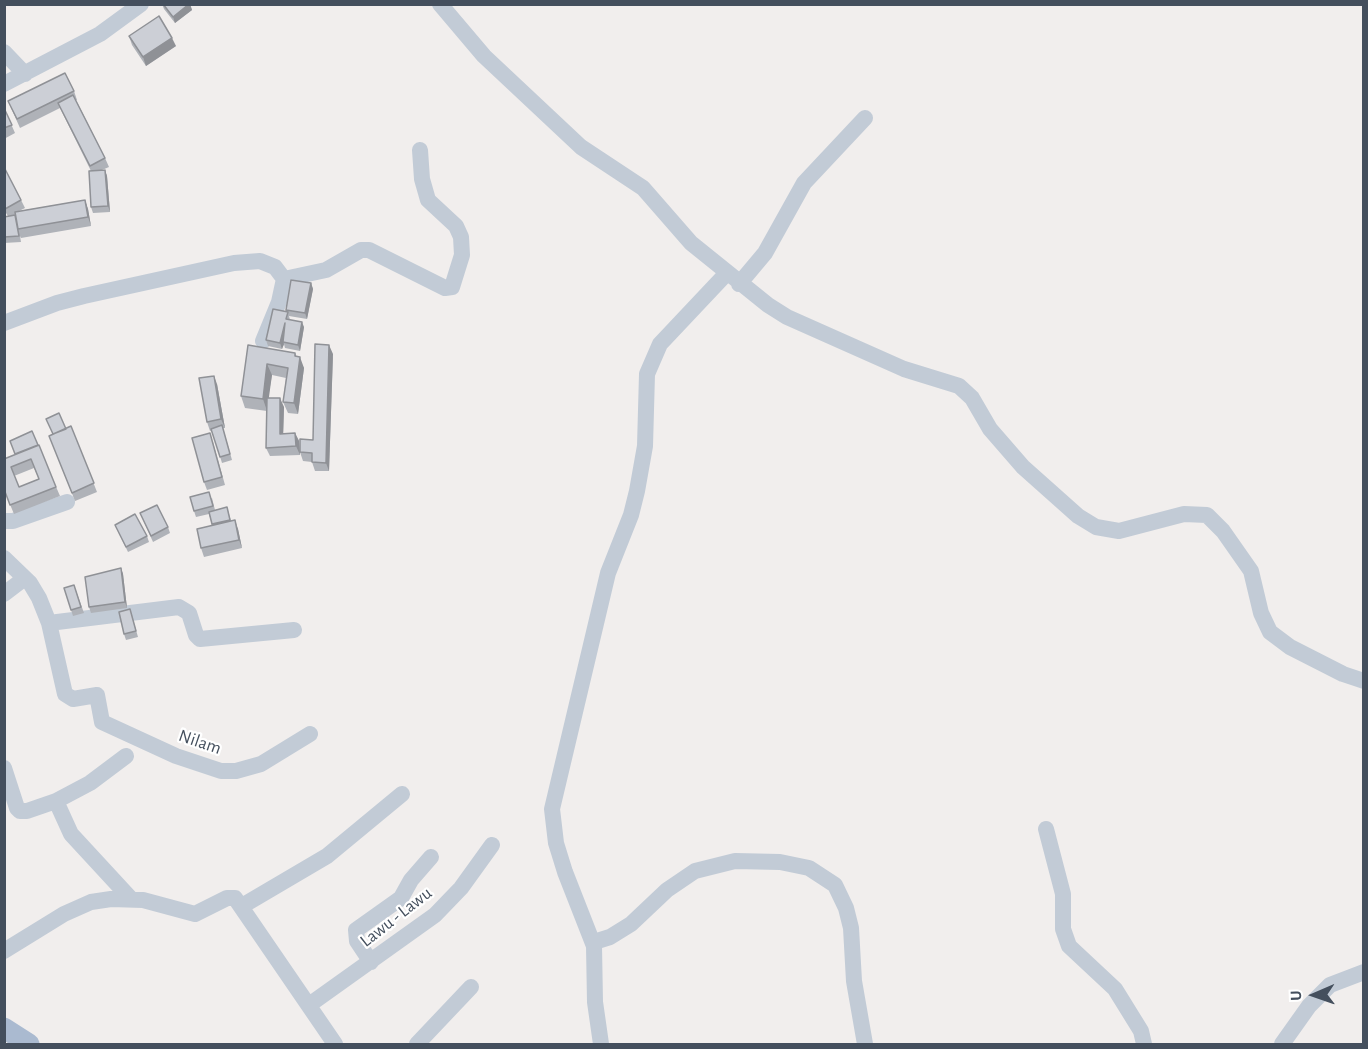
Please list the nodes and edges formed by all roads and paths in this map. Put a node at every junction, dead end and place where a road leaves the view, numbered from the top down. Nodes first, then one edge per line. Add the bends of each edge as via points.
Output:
1 (141, 4) edge
2 (440, 4) edge
3 (4, 52) edge
4 (25, 74) junction
5 (4, 84) edge
6 (866, 118) dead end
7 (420, 150) dead end
8 (284, 279) junction
9 (733, 279) junction
10 (4, 323) edge
11 (263, 341) dead end
12 (68, 502) dead end
13 (4, 521) edge
14 (4, 558) edge
15 (25, 578) junction
16 (4, 594) edge
17 (49, 623) junction
18 (294, 630) dead end
19 (1364, 681) edge
20 (310, 734) dead end
21 (126, 756) dead end
22 (4, 768) edge
23 (402, 794) dead end
24 (56, 801) junction
25 (1046, 829) dead end
26 (492, 845) dead end
27 (431, 857) dead end
28 (131, 899) junction
29 (242, 906) junction
30 (594, 942) junction
31 (4, 951) edge
32 (371, 962) junction
33 (1364, 972) edge
34 (471, 987) dead end
35 (309, 1005) junction
36 (4, 1028) edge
37 (29, 1044) edge
38 (335, 1044) edge
39 (417, 1044) edge
40 (601, 1044) edge
41 (865, 1044) edge
42 (1144, 1044) edge
43 (1282, 1044) edge

1 - 4 street via 100,34
2 - 9 street via 502,73 581,147 643,188 691,243
3 - 4 street
4 - 5 street
6 - 9 street via 804,183 765,253
7 - 8 street via 428,200 456,226 461,237 462,255 452,287 445,288 369,250 361,250 326,270
8 - 10 street via 269,263 248,261 57,303
8 - 11 street
9 - 19 street via 787,317 904,369 959,386 1023,466 1077,516 1096,527 1119,531 1177,515 1207,515 1251,571 1270,632 1290,647
9 - 30 street via 660,344 647,374 646,438 637,491 609,573 552,809 565,872
12 - 13 street
14 - 15 street
15 - 16 street
15 - 17 street
17 - 18 street via 179,607 189,613 200,639
17 - 20 street, Nilam via 65,694 73,699 97,695 102,722 176,756 221,771 236,771 261,764
21 - 24 street via 90,783
22 - 24 street via 20,811
23 - 29 street via 327,856
24 - 28 street via 71,834
25 - 42 street via 1063,894 1063,929 1069,946 1115,989 1141,1031
26 - 32 street, Lawu - Lawu via 461,888 435,915
27 - 32 street via 401,898 356,930 357,940
28 - 29 street via 195,914 228,898
28 - 31 street via 79,906
29 - 35 street
30 - 40 street via 595,1002
30 - 41 street via 631,924 667,890 695,871 735,861 780,862 809,868 836,885 846,908
32 - 35 street, Lawu - Lawu
33 - 43 street via 1330,986 1309,1006
34 - 39 street
35 - 38 street
36 - 37 main road

